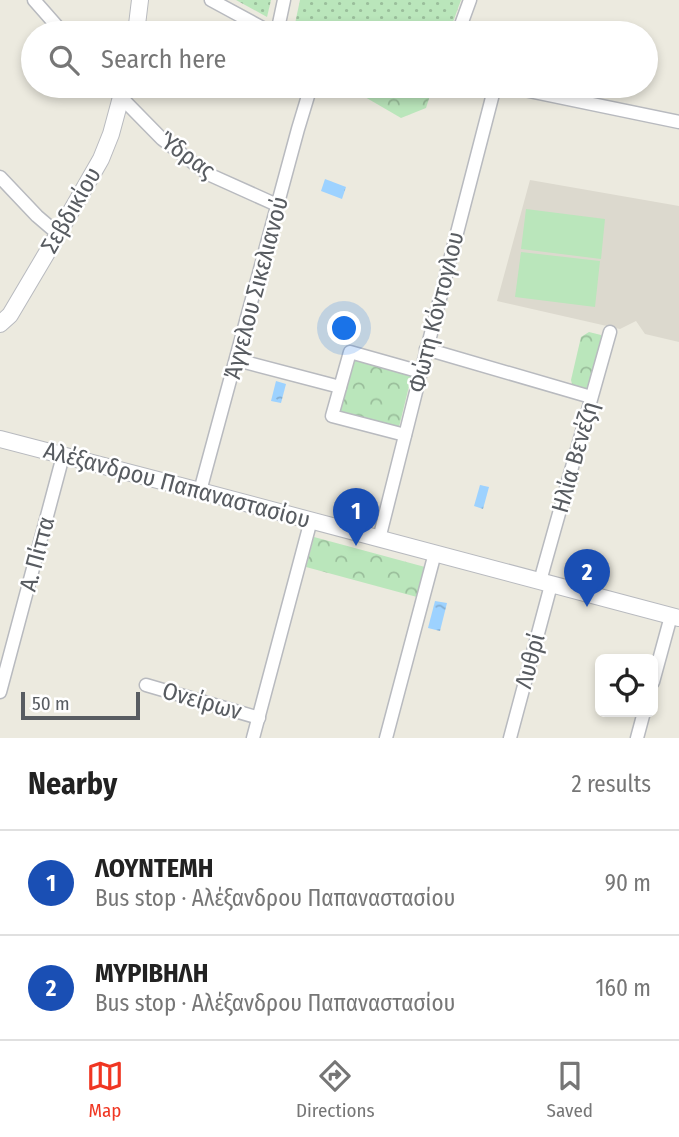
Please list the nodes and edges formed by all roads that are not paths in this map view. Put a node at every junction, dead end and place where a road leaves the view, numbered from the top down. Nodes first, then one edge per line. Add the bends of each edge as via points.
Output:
1 (34, 0) edge
2 (140, 0) edge
3 (211, 0) edge
4 (284, 0) edge
5 (470, 0) edge
6 (52, 21) edge
7 (137, 21) edge
8 (252, 21) edge
9 (278, 21) edge
10 (462, 21) edge
11 (118, 98) edge
12 (126, 98) edge
13 (308, 98) edge
14 (492, 98) edge
15 (563, 98) edge
16 (679, 122) edge
17 (0, 177) edge
18 (278, 205) junction
19 (58, 234) junction
20 (0, 324) edge
21 (610, 332) dead end
22 (426, 349) junction
23 (237, 360) junction
24 (421, 372) junction
25 (341, 387) junction
26 (592, 397) junction
27 (405, 435) junction
28 (0, 439) edge
29 (63, 456) junction
30 (201, 491) junction
31 (311, 520) junction
32 (380, 539) junction
33 (435, 554) junction
34 (546, 583) junction
35 (675, 617) edge
36 (658, 667) edge
37 (146, 685) dead end
38 (0, 692) edge
39 (643, 717) edge
40 (259, 718) junction
41 (253, 738) edge
42 (386, 738) edge
43 (509, 738) edge
44 (637, 738) edge

1 - 6 street
2 - 7 street
3 - 8 street
4 - 9 street
5 - 10 street
11 - 19 street, Σεβδικίου via 101,159
12 - 18 street, Ύδρας via 162,139 208,174
13 - 18 street, Άγγελου Σικελιανού
14 - 22 street, Φώτη Κόντογλου
15 - 16 street
17 - 19 street
18 - 23 street, Άγγελου Σικελιανού
19 - 20 street, Σεβδικίου via 10,315
21 - 26 street, Ηλία Βενέζη
22 - 24 street, Φώτη Κόντογλου
22 - 26 street
23 - 25 street
23 - 30 street, Άγγελου Σικελιανού
24 - 25 street via 350,352
24 - 27 street, Φώτη Κόντογλου
25 - 27 street via 332,416
26 - 34 street, Ηλία Βενέζη
27 - 32 street, Φώτη Κόντογλου
28 - 29 street, Αλέξανδρου Παπαναστασίου
29 - 30 street, Αλέξανδρου Παπαναστασίου
29 - 38 street, Α. Πίττα
30 - 31 street, Αλέξανδρου Παπαναστασίου
31 - 32 street, Αλέξανδρου Παπαναστασίου
31 - 40 street
32 - 33 street, Αλέξανδρου Παπαναστασίου
33 - 34 street, Αλέξανδρου Παπαναστασίου
33 - 42 street
34 - 35 street, Αλέξανδρου Παπαναστασίου
34 - 43 street, Λυθρί
35 - 36 street
37 - 40 street, Ονείρων
39 - 44 street
40 - 41 street

